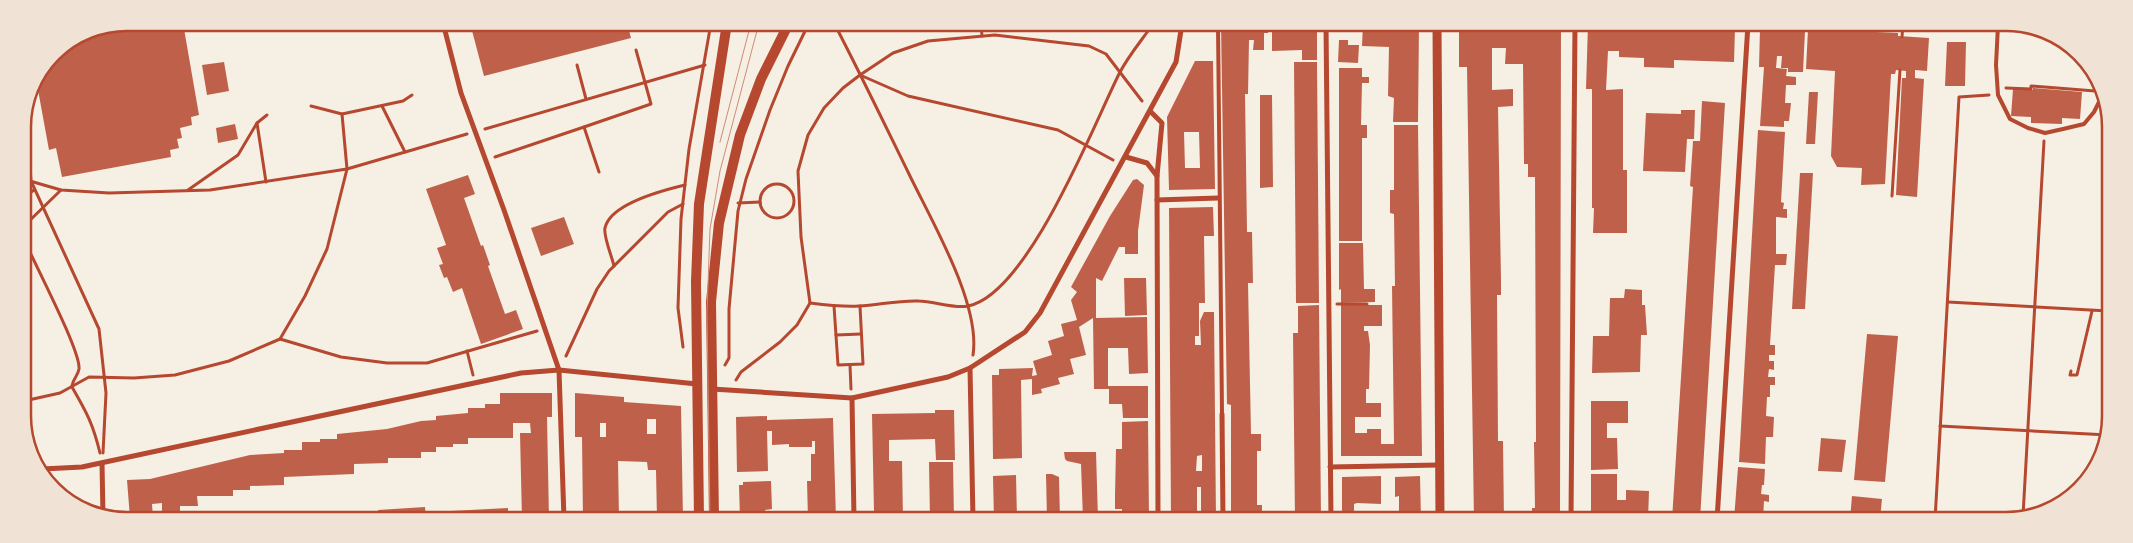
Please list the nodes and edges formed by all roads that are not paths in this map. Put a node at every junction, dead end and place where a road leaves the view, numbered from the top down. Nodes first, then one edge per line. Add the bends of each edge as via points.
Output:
1 (445, 31) edge
2 (725, 31) edge
3 (785, 31) edge
4 (1181, 31) edge
5 (1218, 31) edge
6 (1326, 31) edge
7 (1437, 31) edge
8 (1575, 31) edge
9 (1748, 31) edge
10 (1998, 31) edge
11 (2098, 103) edge
12 (1151, 112) junction
13 (1126, 157) junction
14 (1157, 176) junction
15 (1218, 198) junction
16 (1158, 200) junction
17 (970, 368) junction
18 (559, 370) junction
19 (697, 384) junction
20 (712, 389) junction
21 (852, 398) junction
22 (1222, 414) joint
23 (102, 463) junction
24 (1439, 465) junction
25 (1330, 467) junction
26 (47, 469) edge
27 (103, 509) edge
28 (564, 512) edge
29 (699, 512) edge
30 (714, 512) edge
31 (854, 512) edge
32 (973, 512) edge
33 (1158, 512) edge
34 (1223, 512) edge
35 (1331, 512) edge
36 (1440, 512) edge
37 (1571, 512) edge
38 (1718, 512) edge

1 - 18 street via 458,85
2 - 19 main road via 698,204
3 - 20 main road via 761,79 740,135 719,223 711,302
4 - 12 street via 1176,62
5 - 15 lane
6 - 25 street
7 - 24 street
8 - 37 street
9 - 38 street
10 - 11 lane via 1998,94 2010,119 2045,133 2084,124
12 - 13 street
12 - 14 street via 1162,123
13 - 14 street via 1147,163
13 - 17 street via 1040,313 1025,332
14 - 16 street
15 - 16 street
15 - 22 lane
16 - 33 street
17 - 21 street via 948,377
17 - 32 street
18 - 19 street
18 - 23 street via 520,373
18 - 28 street
19 - 29 main road
20 - 21 street
20 - 30 main road
21 - 31 street
22 - 34 street
23 - 26 street via 82,468
23 - 27 street
24 - 25 street
24 - 36 street
25 - 35 street

